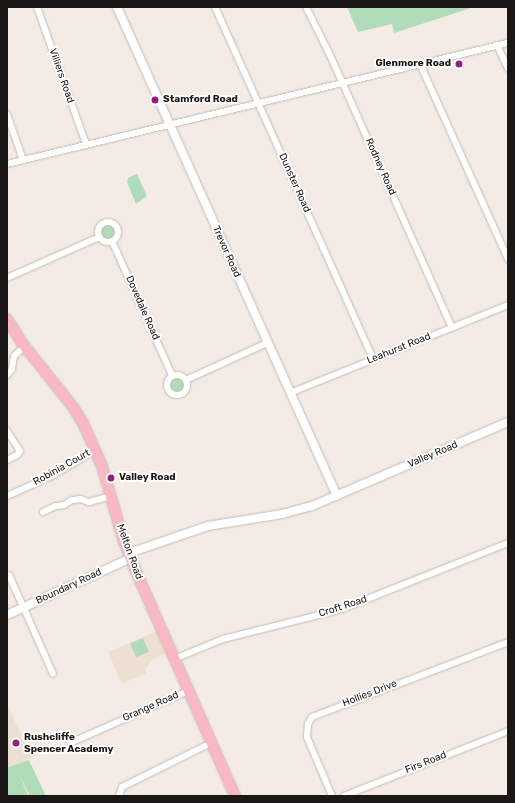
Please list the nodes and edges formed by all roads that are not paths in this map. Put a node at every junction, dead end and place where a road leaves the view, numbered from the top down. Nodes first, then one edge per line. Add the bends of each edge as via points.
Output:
1 (37, 7) edge
2 (117, 7) edge
3 (215, 7) edge
4 (306, 7) edge
5 (508, 43) edge
6 (497, 45) junction
7 (420, 64) junction
8 (508, 69) edge
9 (342, 82) junction
10 (258, 102) junction
11 (7, 114) edge
12 (168, 123) junction
13 (86, 144) junction
14 (23, 160) junction
15 (7, 164) edge
16 (99, 236) junction
17 (112, 241) junction
18 (508, 259) edge
19 (7, 278) edge
20 (508, 305) edge
21 (7, 319) edge
22 (452, 328) junction
23 (268, 343) junction
24 (24, 347) junction
25 (373, 359) junction
26 (7, 375) edge
27 (172, 375) junction
28 (186, 380) junction
29 (290, 393) junction
30 (508, 422) edge
31 (7, 431) edge
32 (96, 450) junction
33 (7, 460) edge
34 (7, 496) edge
35 (111, 496) junction
36 (337, 496) junction
37 (43, 512) dead end
38 (508, 543) edge
39 (130, 556) junction
40 (8, 575) dead end
41 (22, 608) junction
42 (7, 615) edge
43 (508, 642) edge
44 (174, 659) junction
45 (53, 674) dead end
46 (188, 691) junction
47 (508, 731) edge
48 (70, 743) dead end
49 (211, 743) junction
50 (118, 796) edge
51 (235, 796) edge
52 (332, 796) edge
53 (344, 796) edge

1 - 13 street, Villiers Road
2 - 12 street, Trevor Road
3 - 10 street, Dunster Road
4 - 9 street, Rodney Road
5 - 6 street
6 - 7 street
6 - 8 street
7 - 9 street
7 - 18 street
9 - 10 street
9 - 22 street, Rodney Road
10 - 12 street
10 - 25 street, Dunster Road
11 - 14 street
12 - 13 street
12 - 23 street, Trevor Road
13 - 14 street
14 - 15 street
16 - 17 street via 106,242
16 - 17 street via 98,230 101,225 110,222 118,231 117,237
16 - 19 street
17 - 27 street, Dovedale Road
20 - 22 street, Leahurst Road
21 - 24 main road, Melton Road
22 - 25 street, Leahurst Road
23 - 28 street
23 - 29 street, Trevor Road
24 - 26 street via 14,356 12,370
24 - 32 main road, Melton Road via 73,407
25 - 29 street, Leahurst Road
27 - 28 street via 182,376
27 - 28 street via 166,383 172,394 184,392 187,387
29 - 36 street, Trevor Road
30 - 36 street, Valley Road
31 - 33 street via 20,451
32 - 34 street, Robinia Court via 52,476
32 - 35 main road, Melton Road
35 - 37 street via 89,502 72,500
35 - 39 main road, Melton Road
36 - 39 street, Valley Road via 282,514 208,526
38 - 44 street, Croft Road via 342,609 224,639
39 - 41 street, Boundary Road
39 - 44 main road, Melton Road
40 - 41 street
41 - 42 street, Boundary Road
41 - 45 street
43 - 52 street, Hollies Drive via 312,717 306,728 307,737
44 - 46 main road, Melton Road
46 - 48 street, Grange Road
46 - 49 main road, Melton Road
47 - 53 street, Firs Road
49 - 50 street via 122,787
49 - 51 main road, Melton Road

